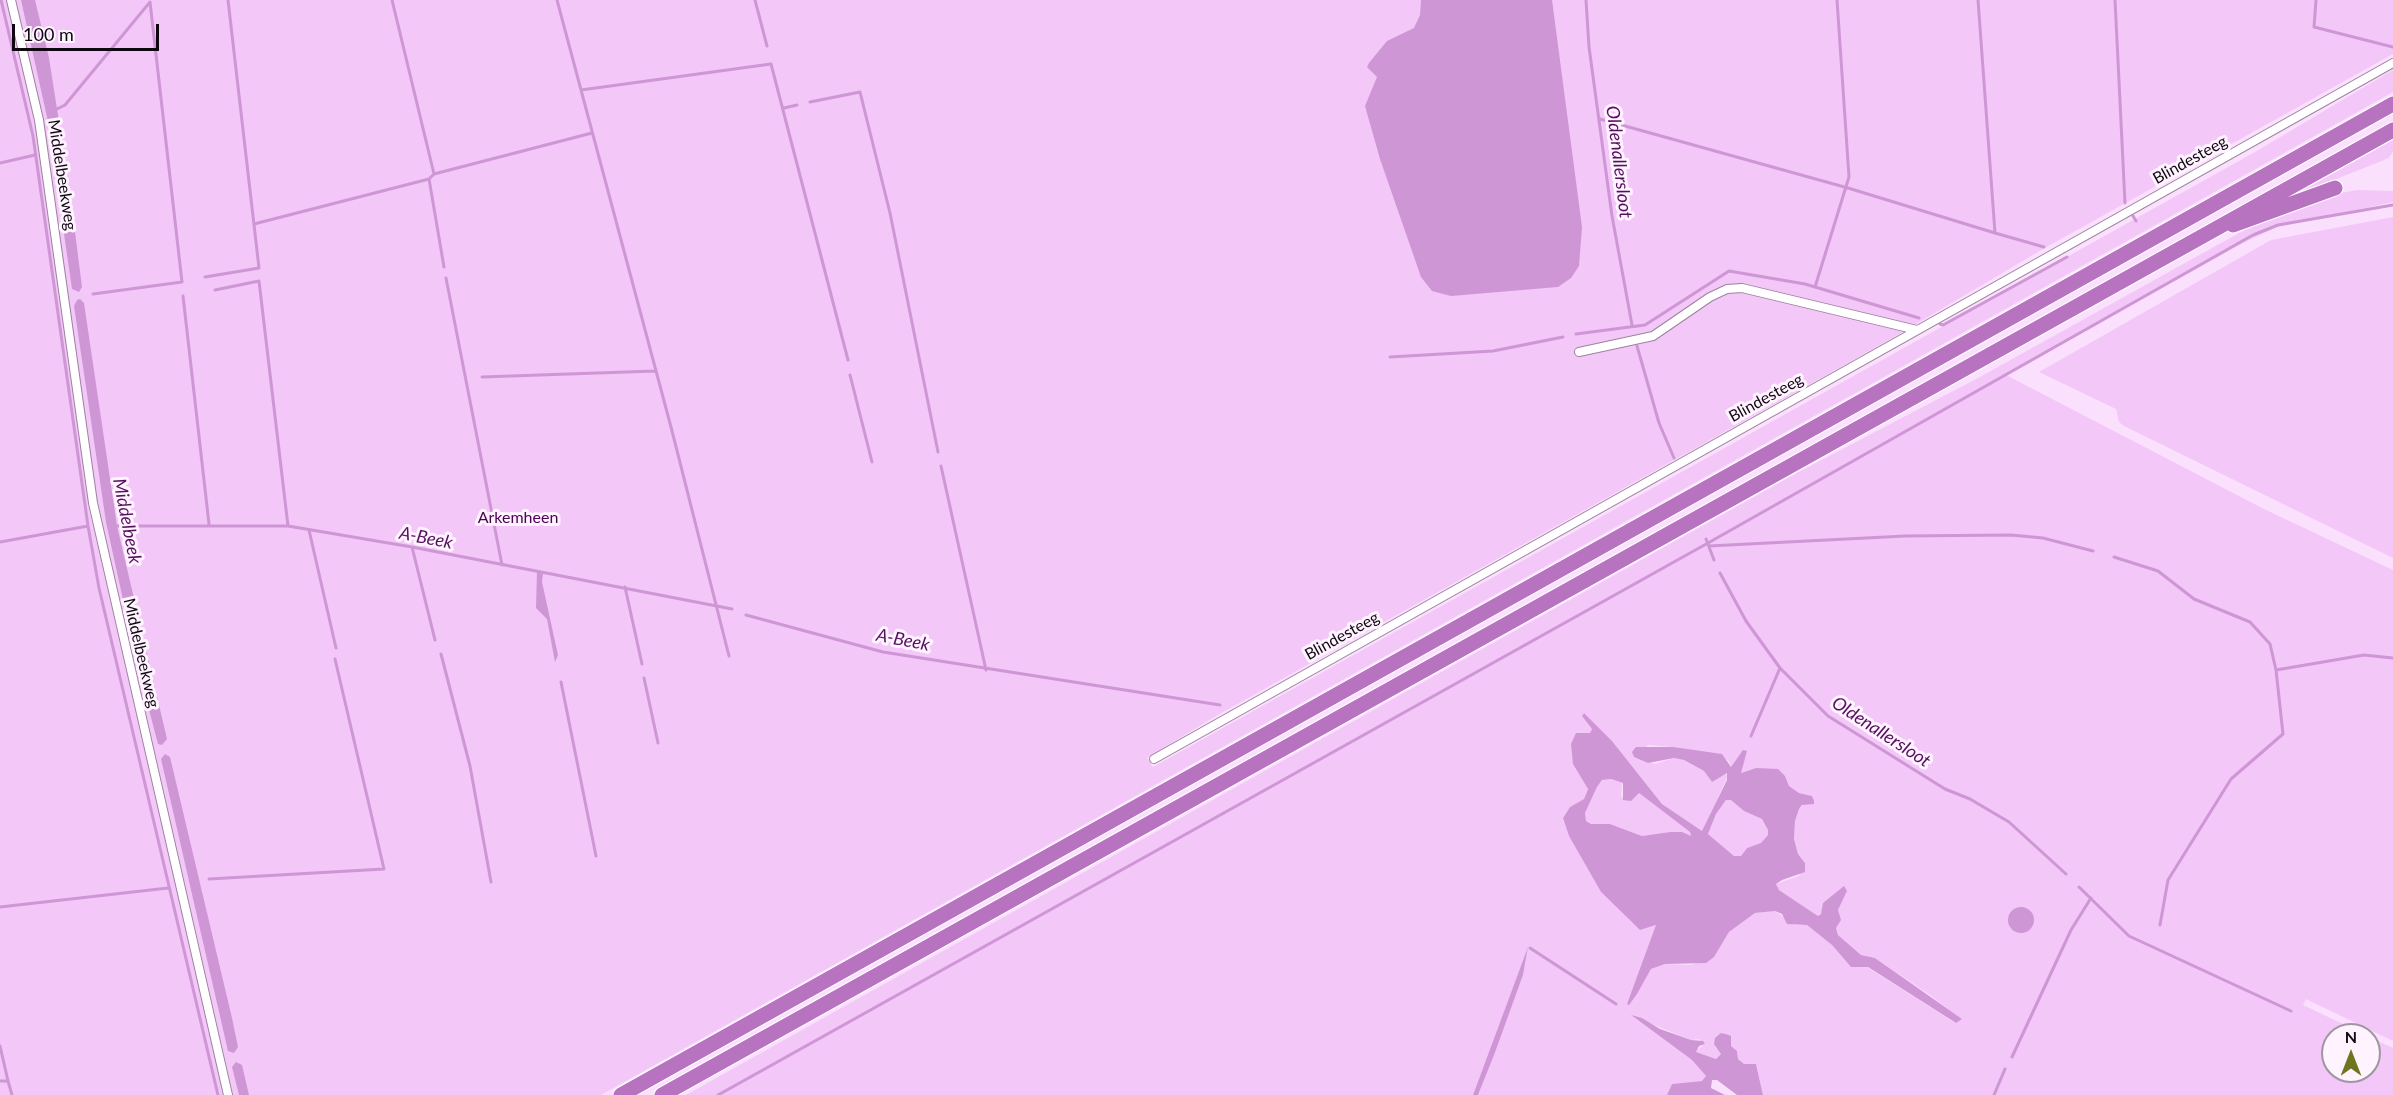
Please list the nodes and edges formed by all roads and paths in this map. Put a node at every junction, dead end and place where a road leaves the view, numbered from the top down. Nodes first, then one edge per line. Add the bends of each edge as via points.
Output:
1 (10, 0) edge
2 (2393, 63) edge
3 (2393, 104) edge
4 (2393, 130) edge
5 (2335, 188) dead end
6 (2201, 235) junction
7 (1917, 330) junction
8 (1579, 352) dead end
9 (1154, 759) dead end
10 (228, 1095) edge
11 (621, 1095) edge
12 (663, 1095) edge

1 - 10 street, Middelbeekweg via 39,120 93,503
2 - 7 street, Blindesteeg
3 - 11 highway
4 - 6 highway
5 - 6 highway
6 - 12 highway
7 - 8 street via 1742,288 1727,289 1710,297 1653,336
7 - 9 street, Blindesteeg

